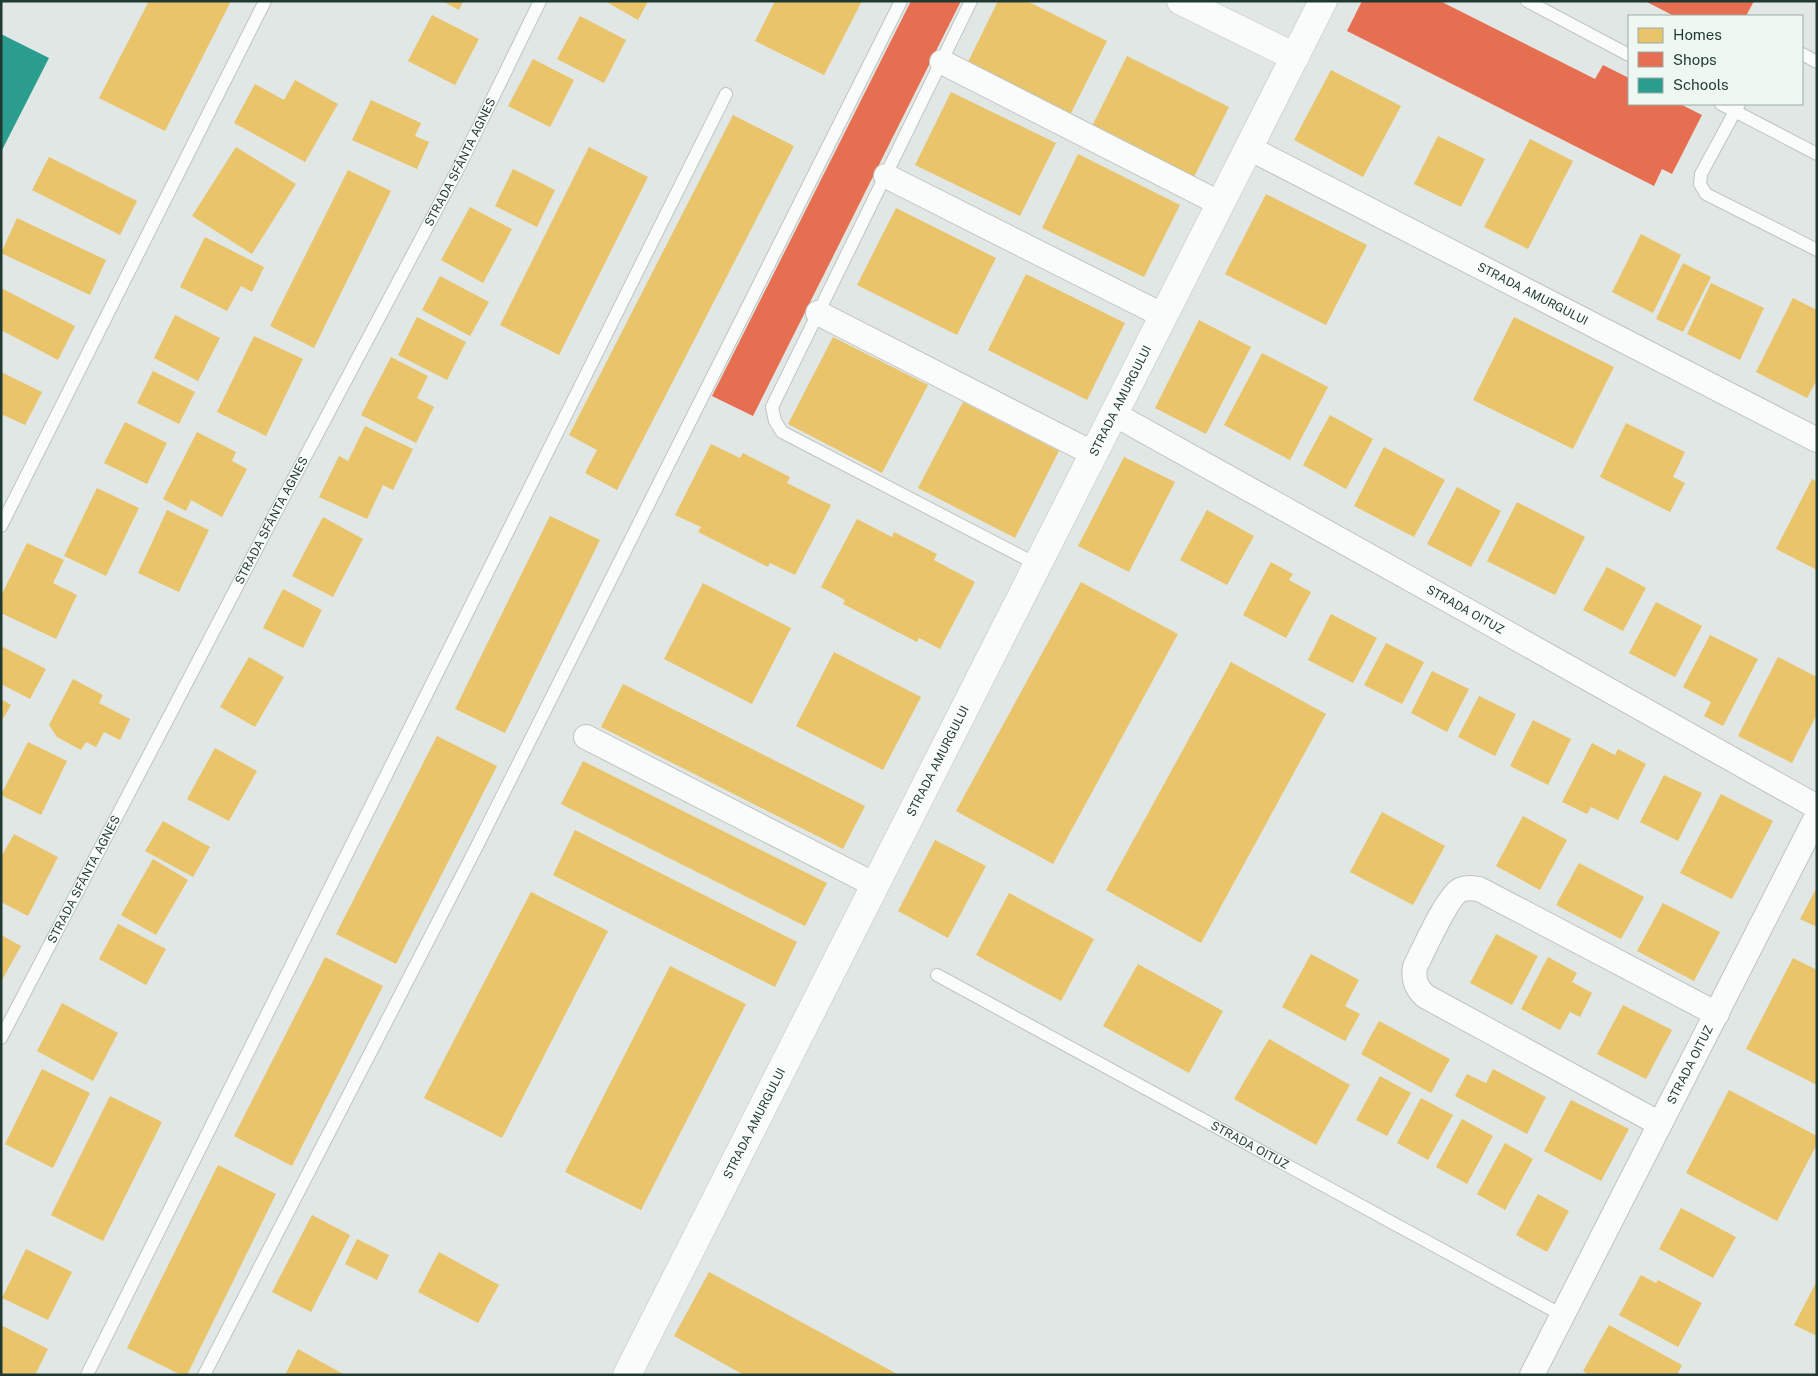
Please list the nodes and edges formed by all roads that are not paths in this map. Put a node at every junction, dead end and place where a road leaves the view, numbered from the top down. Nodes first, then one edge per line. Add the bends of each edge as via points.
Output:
1 (265, 1) edge
2 (540, 1) edge
3 (901, 1) edge
4 (971, 1) edge
5 (1181, 1) edge
6 (1323, 1) edge
7 (1527, 1) edge
8 (1628, 54) edge
9 (1803, 55) edge
10 (1295, 57) junction
11 (942, 62) junction
12 (1817, 62) edge
13 (726, 94) dead end
14 (1737, 107) edge
15 (1249, 148) junction
16 (1817, 154) edge
17 (886, 176) junction
18 (1221, 204) junction
19 (1817, 250) edge
20 (818, 313) junction
21 (1164, 316) junction
22 (1114, 414) junction
23 (1817, 440) edge
24 (1094, 454) junction
25 (1, 526) edge
26 (1038, 565) junction
27 (586, 737) dead end
28 (1817, 807) edge
29 (1817, 816) edge
30 (875, 885) junction
31 (937, 975) dead end
32 (1717, 1014) junction
33 (1, 1038) edge
34 (1660, 1124) junction
35 (1562, 1316) junction
36 (87, 1375) edge
37 (204, 1375) edge
38 (627, 1375) edge
39 (1532, 1375) edge

1 - 25 lane
2 - 33 lane, STRADA SFÂNTA AGNES via 458,169
3 - 37 lane via 484,830
4 - 11 lane
5 - 10 street
6 - 10 street, STRADA AMURGULUI
7 - 8 lane
9 - 12 lane
10 - 15 street, STRADA AMURGULUI
11 - 17 lane
11 - 18 street
13 - 36 lane
14 - 16 lane
14 - 19 lane via 1702,174 1700,184 1706,194
15 - 18 street, STRADA AMURGULUI
15 - 23 street, STRADA AMURGULUI
17 - 20 lane
17 - 21 street
18 - 21 street, STRADA AMURGULUI
20 - 24 street
20 - 26 lane via 772,407 782,432
21 - 22 street, STRADA AMURGULUI
22 - 24 street, STRADA AMURGULUI
22 - 28 street, STRADA OITUZ
24 - 26 street, STRADA AMURGULUI
26 - 30 street, STRADA AMURGULUI
27 - 30 street
29 - 32 street, STRADA OITUZ
30 - 38 street, STRADA AMURGULUI
31 - 35 lane, STRADA OITUZ
32 - 34 street, STRADA OITUZ
32 - 34 street via 1479,890 1468,888 1458,891 1449,903 1415,967 1414,978 1425,996
34 - 35 street, STRADA OITUZ
35 - 39 street, STRADA OITUZ

